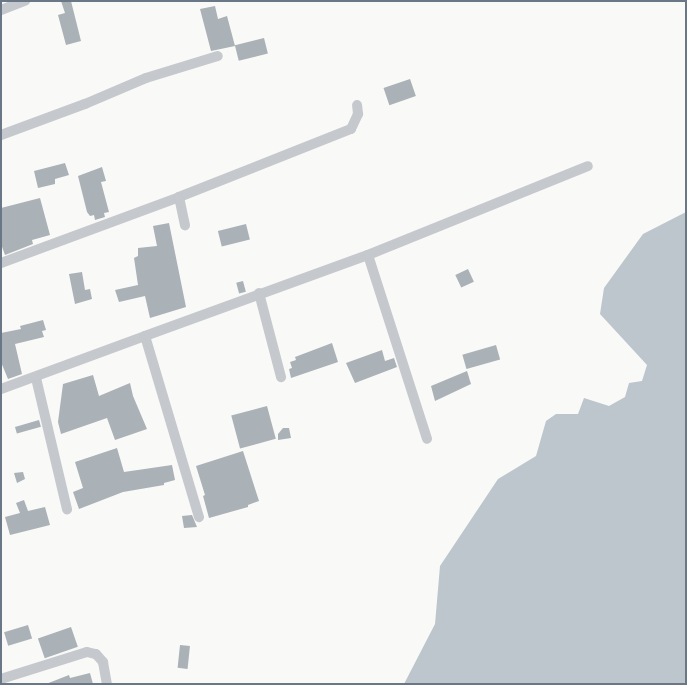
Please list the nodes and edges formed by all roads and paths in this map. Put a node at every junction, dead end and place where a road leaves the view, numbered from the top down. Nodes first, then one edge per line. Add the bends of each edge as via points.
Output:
1 (25, 1) edge
2 (1, 10) edge
3 (218, 56) dead end
4 (357, 105) dead end
5 (1, 134) edge
6 (588, 166) dead end
7 (179, 198) junction
8 (185, 225) dead end
9 (368, 255) junction
10 (1, 263) edge
11 (259, 293) junction
12 (145, 336) junction
13 (282, 377) dead end
14 (36, 378) junction
15 (1, 389) edge
16 (427, 439) dead end
17 (67, 509) dead end
18 (199, 517) dead end
19 (1, 679) edge
20 (107, 684) edge

1 - 2 street
3 - 5 street via 146,78 85,104
4 - 7 street via 358,114 351,129
6 - 9 street
7 - 8 street
7 - 10 street
9 - 11 street
9 - 16 street
11 - 12 street
11 - 13 street
12 - 14 street
12 - 18 street
14 - 15 street
14 - 17 street
19 - 20 street via 87,652 96,654 103,662

